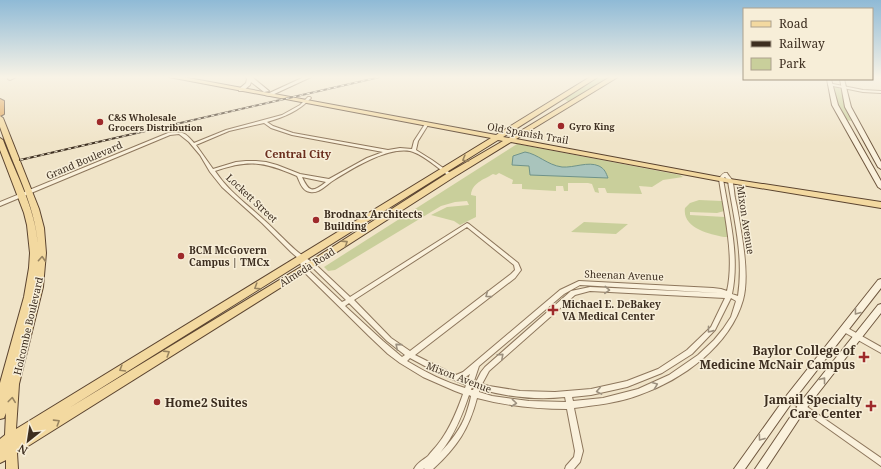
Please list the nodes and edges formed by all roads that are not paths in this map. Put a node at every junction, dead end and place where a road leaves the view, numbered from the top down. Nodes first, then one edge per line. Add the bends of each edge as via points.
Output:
1 (301, 99) edge
2 (302, 99) edge
3 (559, 99) edge
4 (579, 99) edge
5 (833, 99) edge
6 (846, 99) edge
7 (307, 100) junction
8 (0, 101) edge
9 (556, 101) junction
10 (567, 106) junction
11 (0, 114) edge
12 (0, 118) edge
13 (264, 121) junction
14 (427, 123) junction
15 (845, 123) junction
16 (858, 124) junction
17 (176, 132) joint
18 (507, 138) junction
19 (0, 140) edge
20 (416, 141) junction
21 (193, 145) junction
22 (370, 148) junction
23 (406, 149) junction
24 (388, 152) junction
25 (415, 152) junction
26 (372, 158) junction
27 (881, 167) edge
28 (212, 171) junction
29 (448, 173) junction
30 (299, 174) junction
31 (725, 178) junction
32 (330, 181) junction
33 (881, 187) edge
34 (812, 192) junction
35 (25, 194) junction
36 (881, 200) edge
37 (0, 204) edge
38 (881, 205) edge
39 (306, 264) junction
40 (881, 282) edge
41 (706, 295) junction
42 (729, 296) junction
43 (350, 300) junction
44 (740, 300) junction
45 (342, 306) junction
46 (724, 306) junction
47 (881, 307) edge
48 (529, 320) junction
49 (535, 326) junction
50 (844, 329) junction
51 (858, 337) junction
52 (881, 350) edge
53 (410, 355) junction
54 (402, 361) junction
55 (476, 364) junction
56 (456, 378) junction
57 (470, 383) junction
58 (479, 386) junction
59 (467, 391) junction
60 (476, 394) junction
61 (568, 395) junction
62 (790, 398) junction
63 (570, 406) junction
64 (802, 407) junction
65 (0, 414) edge
66 (11, 444) junction
67 (0, 445) edge
68 (0, 457) edge
69 (881, 462) edge
70 (12, 469) edge
71 (418, 469) edge
72 (428, 469) edge
73 (569, 469) edge
74 (739, 469) edge
75 (760, 469) edge

1 - 7 main road, Old Spanish Trail
2 - 7 main road, Old Spanish Trail
3 - 9 main road, Almeda Road
4 - 10 main road, Almeda Road
5 - 15 street
6 - 16 street
7 - 13 street via 288,115
7 - 14 main road, Old Spanish Trail
8 - 11 highway
9 - 10 main road
9 - 18 main road, Almeda Road
10 - 18 main road, Almeda Road
12 - 35 main road, Holcombe Boulevard
13 - 21 street via 232,129
13 - 22 street via 272,127 292,134
14 - 18 main road, Old Spanish Trail
14 - 20 street
15 - 16 street
15 - 33 street
16 - 27 street
17 - 21 street, Lockett Street via 182,134
17 - 35 street, Grand Boulevard
18 - 29 main road, Almeda Road
18 - 31 main road, Old Spanish Trail
19 - 35 main road, Holcombe Boulevard
20 - 23 street
20 - 25 street
21 - 28 street, Lockett Street
22 - 24 street
22 - 26 street
23 - 24 street
23 - 25 street
24 - 26 street
25 - 29 street
26 - 32 street
28 - 30 street via 235,163 252,161
28 - 39 street, Lockett Street via 237,200 263,221
29 - 39 main road, Almeda Road
30 - 32 street
30 - 32 street via 307,190 318,190
31 - 34 main road, Old Spanish Trail
31 - 42 street, Mixon Avenue via 733,266
31 - 44 street, Mixon Avenue via 742,261
34 - 36 main road, Old Spanish Trail
34 - 38 main road, Old Spanish Trail
35 - 37 street, Grand Boulevard
35 - 65 main road, Holcombe Boulevard via 34,238 32,276 6,377
66 -> 35 main road, Holcombe Boulevard via 10,416 16,374 36,300 42,253 39,223
39 - 43 street, Mixon Avenue
39 - 45 street, Mixon Avenue
39 - 66 main road, Almeda Road
40 -> 50 street
41 - 42 street, Sheenan Avenue
41 - 46 street via 717,297
49 -> 41 street, Sheenan Avenue via 573,293 582,290
42 - 44 street, Sheenan Avenue
42 - 46 street, Mixon Avenue
42 - 48 street, Sheenan Avenue via 713,290 582,283 568,288
43 - 45 street
53 -> 43 street, Mixon Avenue via 383,333
43 -> 53 street via 467,225 514,262 518,270 513,276
63 -> 44 street, Mixon Avenue via 631,394 660,383 690,366 714,345 736,313
45 - 54 street, Mixon Avenue via 375,340
46 -> 61 street, Mixon Avenue via 706,335 691,351 668,366 629,384
47 - 51 street
48 - 49 street
48 - 55 street, Sheenan Avenue
58 -> 49 street, Sheenan Avenue via 487,369
50 - 51 street
50 - 62 street
51 - 52 street
64 -> 51 street
53 - 54 street
53 - 56 street, Mixon Avenue
54 - 59 street, Mixon Avenue via 434,380
55 - 56 street, Sheenan Avenue
55 - 57 street
56 - 57 street, Mixon Avenue
57 - 58 street, Mixon Avenue
57 - 59 street
58 - 60 street, Sheenan Avenue
58 - 61 street, Mixon Avenue via 508,392
59 - 60 street, Mixon Avenue
59 - 71 street via 448,438
60 -> 63 street, Mixon Avenue via 504,402
60 - 72 street, Sheenan Avenue via 468,417 454,442
61 - 63 street
62 - 64 street
62 -> 74 street
63 - 73 street via 579,454
64 - 69 street
64 - 75 street
66 - 67 main road, Almeda Road
66 - 68 main road, Almeda Road
66 - 70 main road, Holcombe Boulevard

